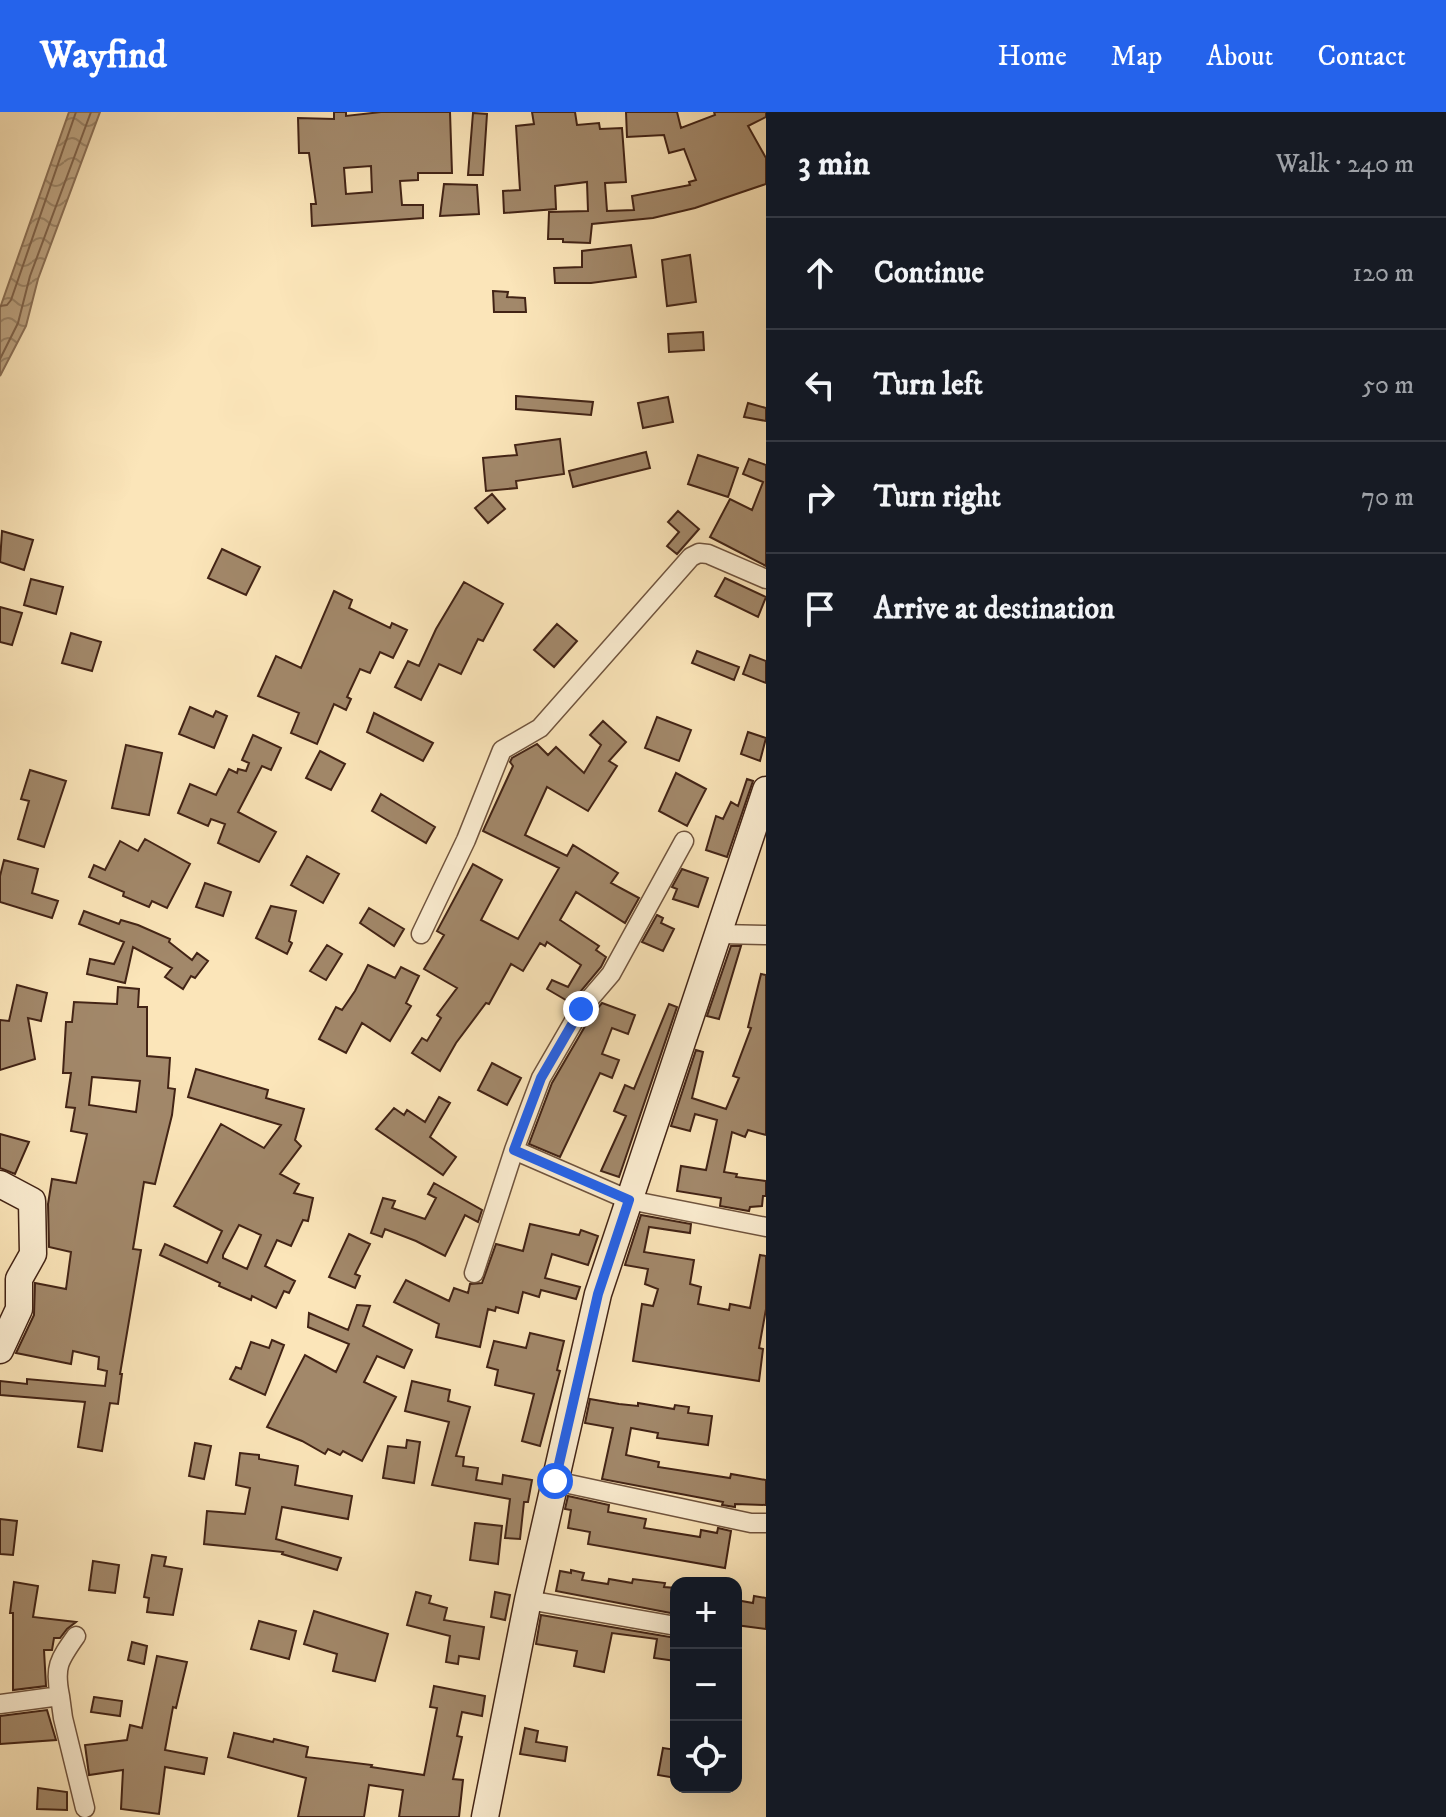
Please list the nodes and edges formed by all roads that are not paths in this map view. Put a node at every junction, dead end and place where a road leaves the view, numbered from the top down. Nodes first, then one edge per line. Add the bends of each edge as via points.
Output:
1 (766, 579) edge
2 (766, 790) edge
3 (684, 841) dead end
4 (421, 934) dead end
5 (720, 934) junction
6 (766, 935) edge
7 (514, 1150) junction
8 (15, 1192) edge
9 (629, 1200) junction
10 (766, 1227) edge
11 (474, 1273) dead end
12 (0, 1350) edge
13 (555, 1481) junction
14 (766, 1523) edge
15 (528, 1600) junction
16 (670, 1625) edge
17 (76, 1636) dead end
18 (60, 1696) junction
19 (0, 1704) edge
20 (85, 1808) dead end
21 (485, 1817) edge

1 - 4 street via 708,554 691,557 540,728 502,750
2 - 5 main road
3 - 7 street via 611,974 581,1009 541,1078
5 - 6 street
5 - 9 main road
7 - 9 street
7 - 11 street
8 - 12 main road via 33,1254 19,1279 19,1309
9 - 10 street
9 - 13 main road via 598,1294
13 - 14 street
13 - 15 main road
15 - 16 street
15 - 21 main road
17 - 18 street via 56,1675
18 - 19 street
18 - 20 street

